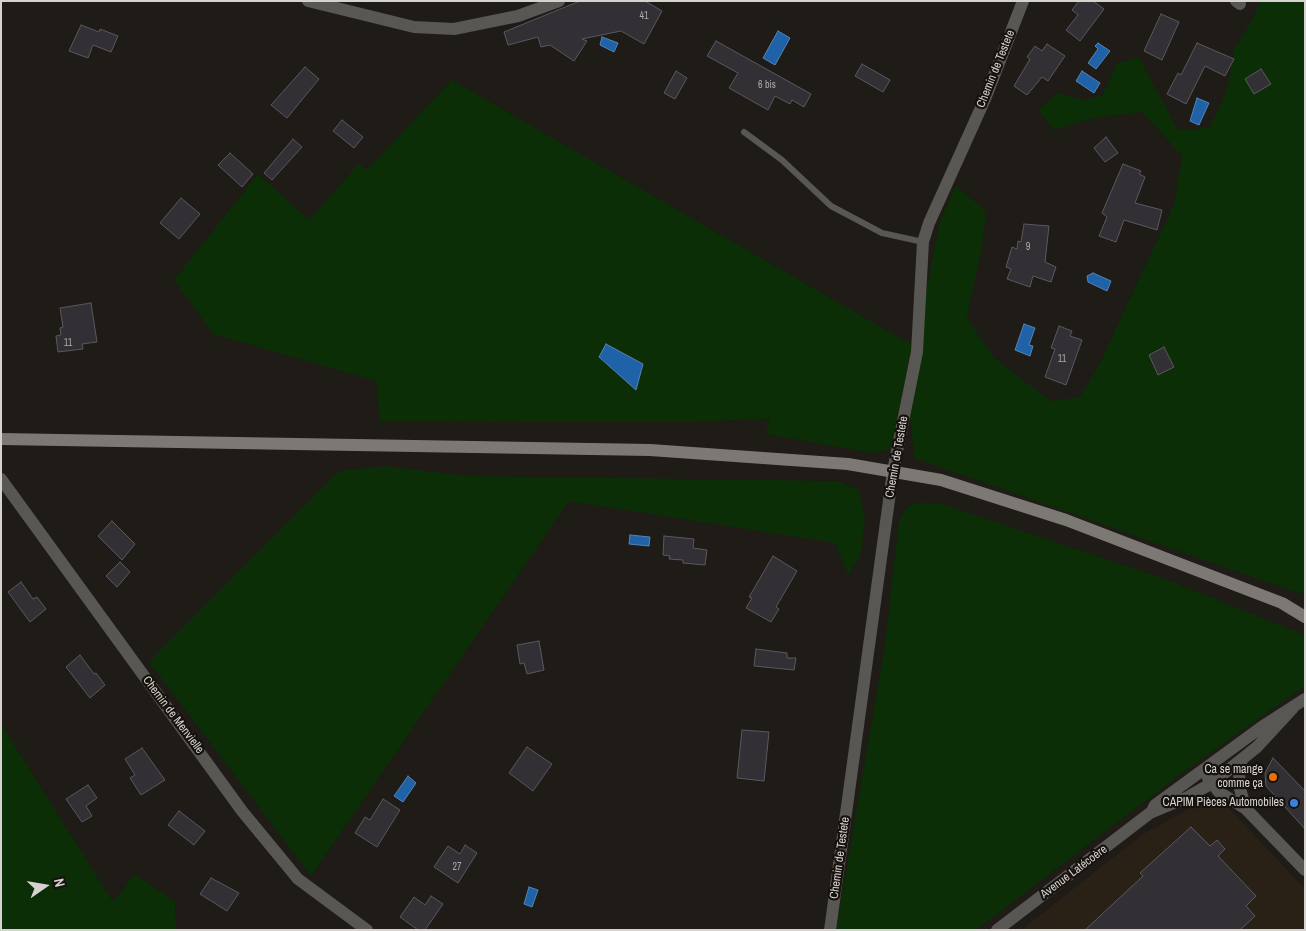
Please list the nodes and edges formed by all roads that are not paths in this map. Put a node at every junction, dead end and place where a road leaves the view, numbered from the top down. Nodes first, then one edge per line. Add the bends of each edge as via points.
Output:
1 (308, 1) edge
2 (559, 1) edge
3 (1023, 1) edge
4 (744, 132) dead end
5 (923, 242) junction
6 (1, 439) edge
7 (893, 470) junction
8 (1, 479) edge
9 (1282, 603) junction
10 (1305, 605) edge
11 (1305, 617) edge
12 (1305, 699) edge
13 (1293, 708) junction
14 (1242, 759) junction
15 (1202, 770) junction
16 (1212, 783) junction
17 (1246, 809) junction
18 (1150, 814) junction
19 (1305, 870) edge
20 (366, 930) edge
21 (830, 930) edge
22 (997, 930) edge

1 - 2 street via 414,27 454,29 518,16
3 - 5 street, Chemin de Testete
4 - 5 lane via 782,160 831,206 882,233
5 - 7 street, Chemin de Testete via 917,352
6 - 7 main road via 650,450 783,458
7 - 9 main road via 941,480 1066,520
7 - 21 street, Chemin de Testete
8 - 20 street, Chemin de Menvielle via 242,811 298,879
9 - 10 main road
9 - 11 main road
12 - 13 street, Avenue Latécoère
13 - 14 street, Avenue Latécoère
13 - 15 street, Avenue Latécoère
14 - 16 street, Avenue Latécoère
14 - 17 street via 1239,784
15 - 16 street
15 - 18 street, Avenue Latécoère via 1155,805
16 - 17 street via 1219,792
16 - 18 street, Avenue Latécoère
17 - 19 street
18 - 22 street, Avenue Latécoère

